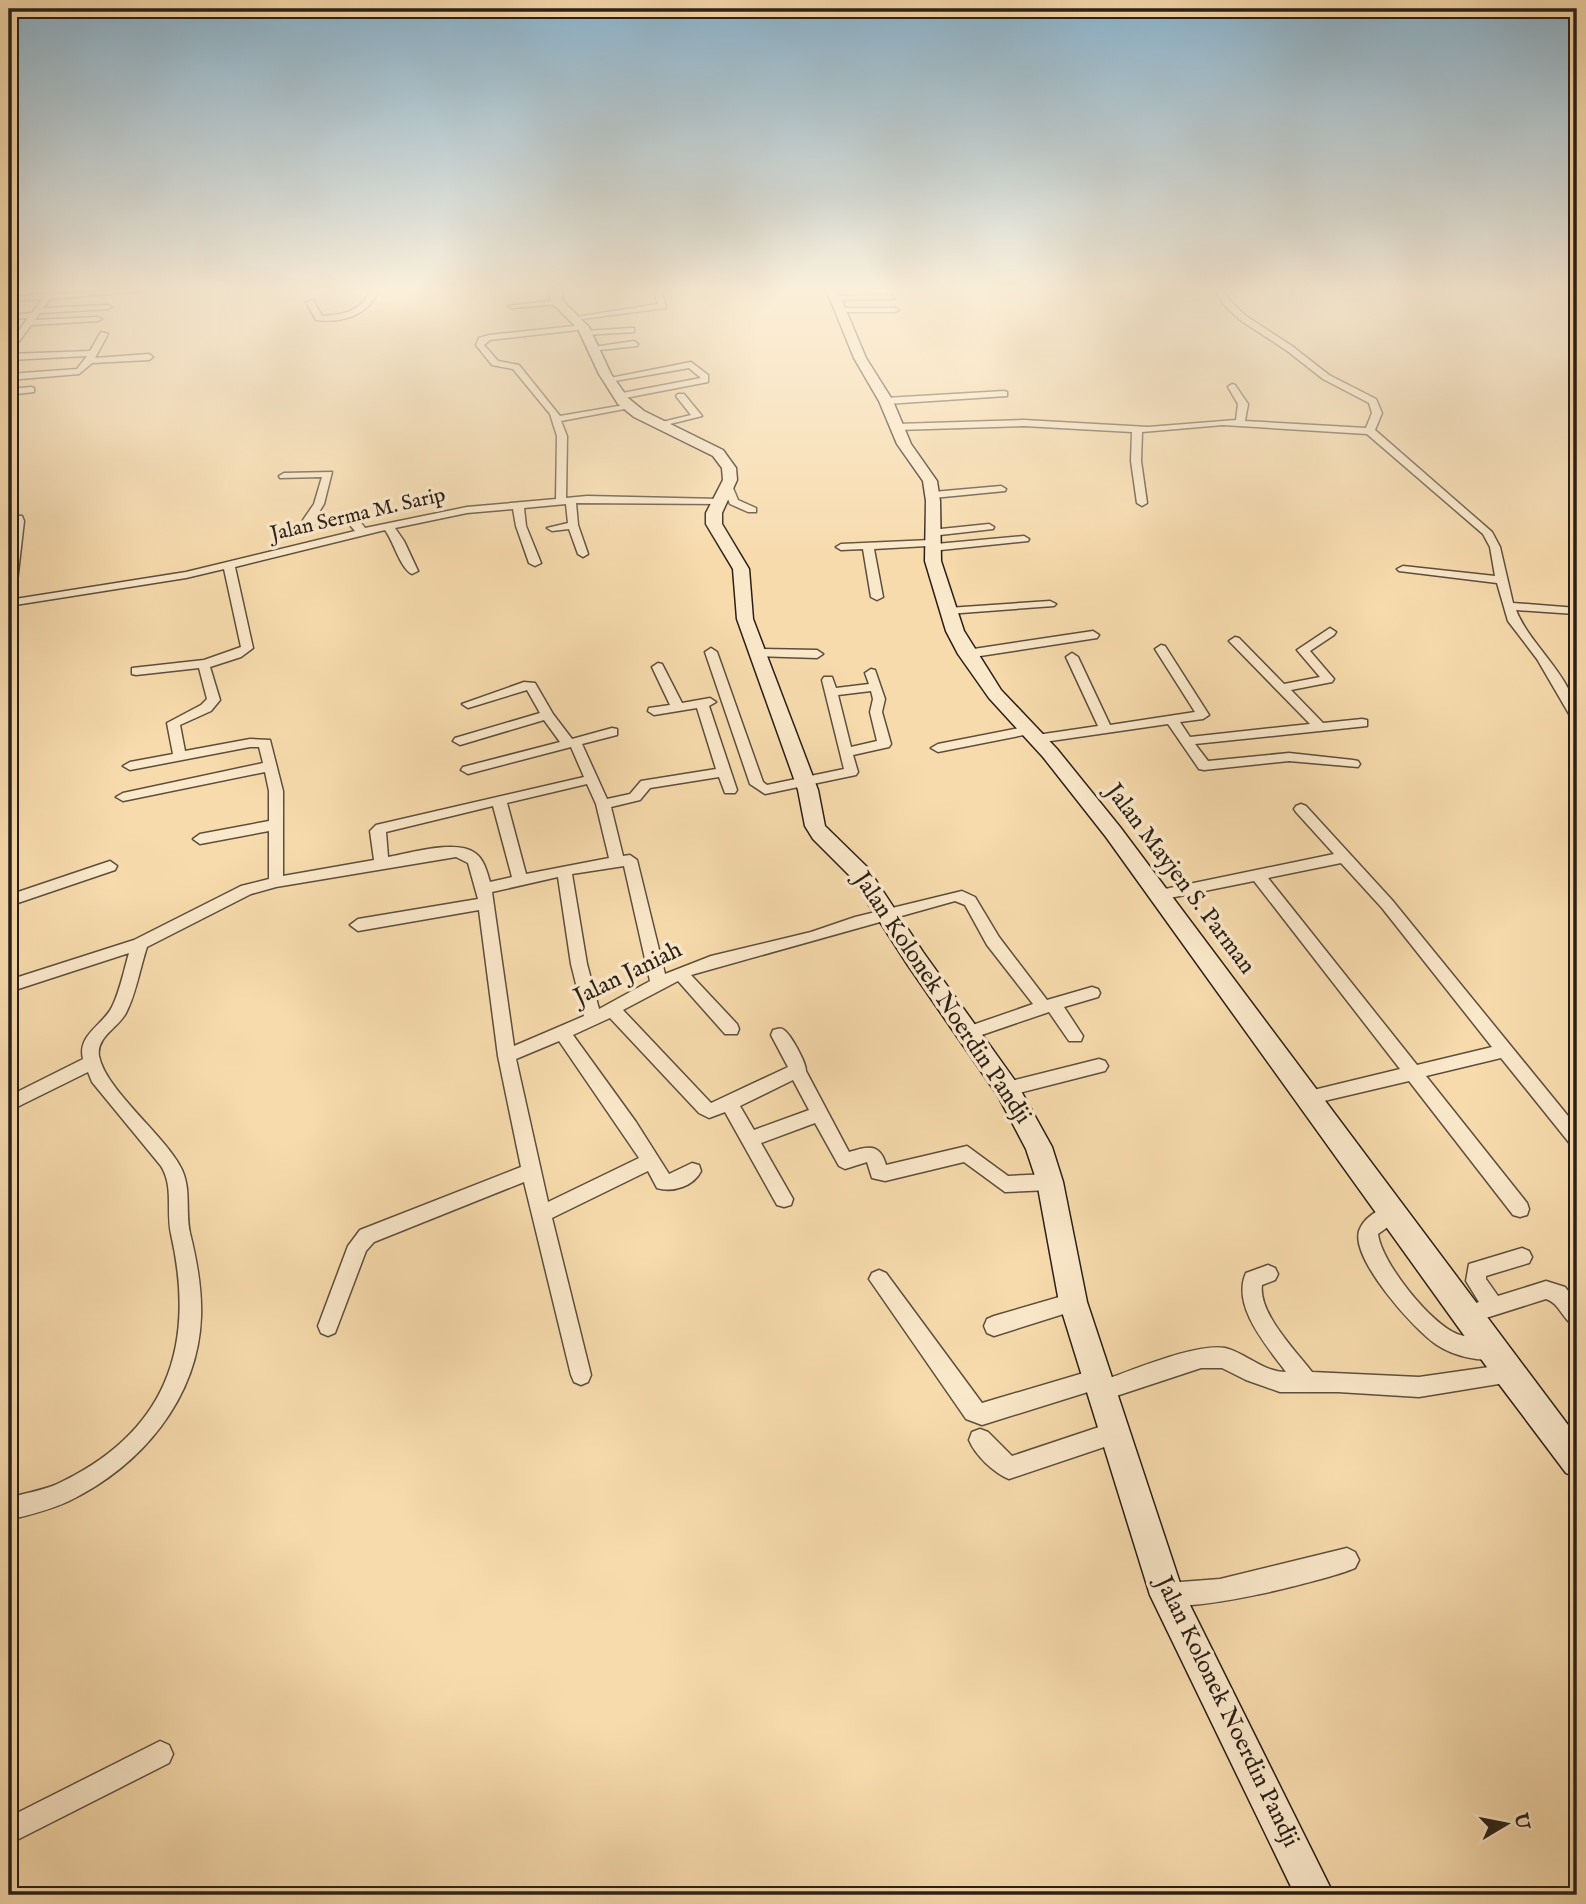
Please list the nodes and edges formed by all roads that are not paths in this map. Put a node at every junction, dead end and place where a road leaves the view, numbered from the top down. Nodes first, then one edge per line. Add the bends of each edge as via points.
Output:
1 (525, 378) edge
2 (615, 378) edge
3 (705, 378) edge
4 (872, 378) edge
5 (1328, 378) edge
6 (608, 379) joint
7 (1232, 387) dead end
8 (32, 390) dead end
9 (9, 392) edge
10 (1004, 394) dead end
11 (620, 396) junction
12 (681, 396) dead end
13 (886, 401) junction
14 (630, 407) junction
15 (557, 419) junction
16 (1240, 423) junction
17 (661, 425) junction
18 (897, 427) junction
19 (1137, 429) junction
20 (1370, 431) junction
21 (284, 476) dead end
22 (1001, 489) dead end
23 (724, 493) junction
24 (933, 495) junction
25 (566, 500) junction
26 (1142, 503) dead end
27 (517, 504) junction
28 (752, 510) dead end
29 (9, 519) edge
30 (573, 525) junction
31 (388, 526) junction
32 (989, 527) dead end
33 (552, 528) dead end
34 (361, 533) junction
35 (1024, 539) dead end
36 (931, 541) junction
37 (868, 546) junction
38 (11, 547) edge
39 (841, 547) dead end
40 (583, 554) dead end
41 (536, 563) dead end
42 (229, 566) junction
43 (1403, 569) dead end
44 (412, 571) dead end
45 (1502, 580) junction
46 (877, 597) dead end
47 (9, 603) edge
48 (1050, 604) dead end
49 (1508, 606) junction
50 (948, 611) junction
51 (1575, 611) dead end
52 (1330, 632) dead end
53 (1093, 635) dead end
54 (1235, 641) dead end
55 (1161, 649) dead end
56 (711, 652) dead end
57 (759, 653) junction
58 (817, 654) dead end
59 (967, 654) junction
60 (1072, 657) dead end
61 (205, 664) junction
62 (658, 667) dead end
63 (136, 671) dead end
64 (871, 673) dead end
65 (876, 687) junction
66 (1282, 688) junction
67 (726, 699) junction
68 (702, 703) junction
69 (468, 704) dead end
70 (677, 706) junction
71 (654, 711) dead end
72 (547, 715) junction
73 (1577, 716) edge
74 (1171, 719) junction
75 (1362, 723) dead end
76 (1320, 727) junction
77 (1105, 728) junction
78 (612, 732) dead end
79 (1033, 734) junction
80 (460, 741) dead end
81 (1186, 741) junction
82 (572, 743) junction
83 (938, 748) dead end
84 (846, 752) junction
85 (180, 757) junction
86 (1353, 764) dead end
87 (130, 766) dead end
88 (271, 766) junction
89 (468, 770) dead end
90 (725, 772) junction
91 (592, 779) junction
92 (804, 782) junction
93 (730, 790) dead end
94 (123, 796) dead end
95 (499, 801) junction
96 (603, 804) junction
97 (1301, 808) dead end
98 (275, 825) junction
99 (200, 839) dead end
100 (1344, 857) junction
101 (617, 861) junction
102 (383, 864) junction
103 (110, 866) dead end
104 (564, 870) junction
105 (1257, 874) junction
106 (520, 879) junction
107 (276, 882) junction
108 (1160, 895) junction
109 (485, 896) junction
110 (9, 901) edge
111 (886, 914) junction
112 (358, 925) dead end
113 (140, 944) junction
114 (680, 973) junction
115 (659, 984) junction
116 (9, 986) edge
117 (1092, 993) dead end
118 (1048, 1006) junction
119 (612, 1009) junction
120 (593, 1019) junction
121 (731, 1029) dead end
122 (562, 1033) junction
123 (970, 1033) junction
124 (779, 1035) dead end
125 (1075, 1036) dead end
126 (1504, 1051) junction
127 (507, 1056) junction
128 (92, 1062) junction
129 (1099, 1066) dead end
130 (797, 1071) junction
131 (1412, 1073) junction
132 (1007, 1089) junction
133 (1307, 1098) junction
134 (729, 1103) junction
135 (9, 1104) edge
136 (821, 1113) junction
137 (750, 1139) junction
138 (1577, 1140) edge
139 (651, 1161) junction
140 (531, 1171) junction
141 (692, 1171) dead end
142 (1050, 1182) junction
143 (784, 1199) dead end
144 (1520, 1209) dead end
145 (1392, 1213) junction
146 (542, 1214) junction
147 (1522, 1257) dead end
148 (1268, 1274) dead end
149 (879, 1279) dead end
150 (1073, 1302) junction
151 (1494, 1306) junction
152 (1466, 1315) junction
153 (1577, 1318) edge
154 (328, 1326) dead end
155 (994, 1326) dead end
156 (1492, 1350) junction
157 (1510, 1374) junction
158 (581, 1375) dead end
159 (1306, 1381) junction
160 (1099, 1385) junction
161 (1114, 1433) junction
162 (980, 1440) dead end
163 (1577, 1462) edge
164 (9, 1509) edge
165 (1348, 1560) dead end
166 (1167, 1595) junction
167 (160, 1754) dead end
168 (9, 1831) edge
169 (1315, 1895) edge

1 - 15 street
2 - 6 street
3 - 11 street
4 - 13 street, Jalan Mayjen S. Parman
5 - 20 street via 1373,401 1377,413
6 - 11 street, Jalan Kolonek Noerdin Pandji
7 - 16 street via 1243,404
8 - 9 street
10 - 13 street
11 - 14 street, Jalan Kolonek Noerdin Pandji
12 - 17 street via 697,416
13 - 18 street, Jalan Mayjen S. Parman
14 - 15 street
14 - 17 street, Jalan Kolonek Noerdin Pandji
15 - 25 street
16 - 19 street
16 - 20 street
17 - 23 street, Jalan Kolonek Noerdin Pandji via 718,453 729,468
18 - 19 street via 1024,423
18 - 24 street, Jalan Mayjen S. Parman via 930,481
19 - 26 street
20 - 45 street via 1487,532
21 - 34 street via 328,474 310,523 351,521
22 - 24 street
23 - 25 street, Jalan Serma M. Sarip
23 - 28 street
23 - 57 street, Jalan Kolonek Noerdin Pandji via 714,524 741,569 745,619
24 - 36 street, Jalan Mayjen S. Parman
25 - 27 street, Jalan Serma M. Sarip
25 - 30 street
27 - 31 street, Jalan Serma M. Sarip
27 - 41 street
29 - 38 street via 19,521
30 - 33 street
30 - 40 street
31 - 34 street, Jalan Serma M. Sarip
31 - 44 street
32 - 36 street
34 - 42 street, Jalan Serma M. Sarip
35 - 36 street
36 - 37 street
36 - 50 street, Jalan Mayjen S. Parman
37 - 39 street
37 - 46 street
38 - 47 street via 14,563
42 - 47 street, Jalan Serma M. Sarip
42 - 61 street via 247,648
43 - 45 street
45 - 49 street
48 - 50 street
49 - 51 street
49 - 73 street
50 - 59 street, Jalan Mayjen S. Parman
52 - 66 street via 1303,650 1328,678
53 - 59 street
54 - 66 street
55 - 74 street via 1204,713
56 - 67 street
57 - 58 street
57 - 92 street, Jalan Kolonek Noerdin Pandji
59 - 79 street, Jalan Mayjen S. Parman via 995,694
60 - 77 street
61 - 63 street
61 - 85 street via 214,700 173,723
62 - 70 street
64 - 65 street
65 - 84 street via 884,744
65 - 84 street via 830,686
66 - 76 street
67 - 68 street
67 - 92 street via 760,789
68 - 70 street
68 - 90 street
69 - 72 street via 528,685
70 - 71 street
72 - 80 street
72 - 82 street
74 - 77 street
74 - 81 street
75 - 76 street
76 - 81 street
77 - 79 street
78 - 82 street
79 - 83 street
79 - 108 street, Jalan Mayjen S. Parman
81 - 86 street via 1204,766 1289,757
82 - 89 street
82 - 91 street
84 - 92 street via 851,772
85 - 87 street
85 - 88 street via 259,742 268,747
88 - 94 street
88 - 98 street
90 - 93 street
90 - 96 street via 646,784 635,797
91 - 95 street
91 - 96 street
92 - 111 street, Jalan Kolonek Noerdin Pandji via 814,826 859,872
95 - 102 street via 381,828 377,836
95 - 106 street
96 - 101 street
97 - 100 street
98 - 99 street
98 - 107 street
100 - 105 street
100 - 126 street
101 - 104 street
101 - 115 street via 633,863
102 - 107 street
102 - 109 street via 465,852 479,870
103 - 110 street
104 - 106 street
104 - 120 street
105 - 108 street
105 - 131 street
106 - 109 street
107 - 113 street via 246,890
108 - 133 street, Jalan Mayjen S. Parman
109 - 112 street
109 - 127 street
111 - 114 street, Jalan Janiah
111 - 118 street, Jalan Janiah via 944,897 966,897 993,941
111 - 123 street, Jalan Kolonek Noerdin Pandji
113 - 116 street
113 - 128 street via 119,1012 94,1038
114 - 115 street, Jalan Janiah
114 - 121 street
115 - 119 street, Jalan Janiah
117 - 118 street
118 - 123 street
118 - 125 street
119 - 120 street, Jalan Janiah
119 - 134 street via 705,1108 716,1110
120 - 122 street, Jalan Janiah
122 - 127 street, Jalan Janiah
122 - 139 street
123 - 132 street, Jalan Kolonek Noerdin Pandji
124 - 130 street
126 - 131 street
126 - 138 street
127 - 140 street
128 - 135 street
128 - 164 street via 99,1077 172,1167 180,1186 177,1218 191,1320 185,1360 171,1394 136,1443 112,1464 58,1494
129 - 132 street
130 - 134 street
130 - 136 street
131 - 133 street
131 - 144 street
132 - 142 street, Jalan Kolonek Noerdin Pandji via 1039,1147
133 - 145 street, Jalan Mayjen S. Parman
134 - 137 street
136 - 137 street
136 - 142 street via 843,1159 870,1153 881,1173 967,1154 1005,1184
137 - 143 street
139 - 141 street via 667,1183
139 - 146 street
140 - 146 street
140 - 154 street via 367,1236 358,1246
142 - 150 street, Jalan Kolonek Noerdin Pandji
145 - 152 street, Jalan Mayjen S. Parman
145 - 156 street via 1371,1227 1367,1236 1370,1250 1396,1288 1443,1338 1466,1348
146 - 158 street
147 - 151 street via 1476,1270 1476,1281
148 - 159 street via 1253,1279 1250,1295 1257,1314
149 - 160 street via 974,1412 982,1414
150 - 155 street
150 - 160 street, Jalan Kolonek Noerdin Pandji
151 - 152 street
151 - 153 street via 1553,1290
152 - 156 street, Jalan Mayjen S. Parman
156 - 157 street, Jalan Mayjen S. Parman
157 - 159 street via 1419,1387
157 - 163 street, Jalan Mayjen S. Parman
159 - 160 street via 1273,1380 1210,1357
160 - 161 street, Jalan Kolonek Noerdin Pandji
161 - 162 street via 1009,1468
161 - 166 street, Jalan Kolonek Noerdin Pandji
165 - 166 street via 1220,1591
166 - 169 street, Jalan Kolonek Noerdin Pandji
167 - 168 street

